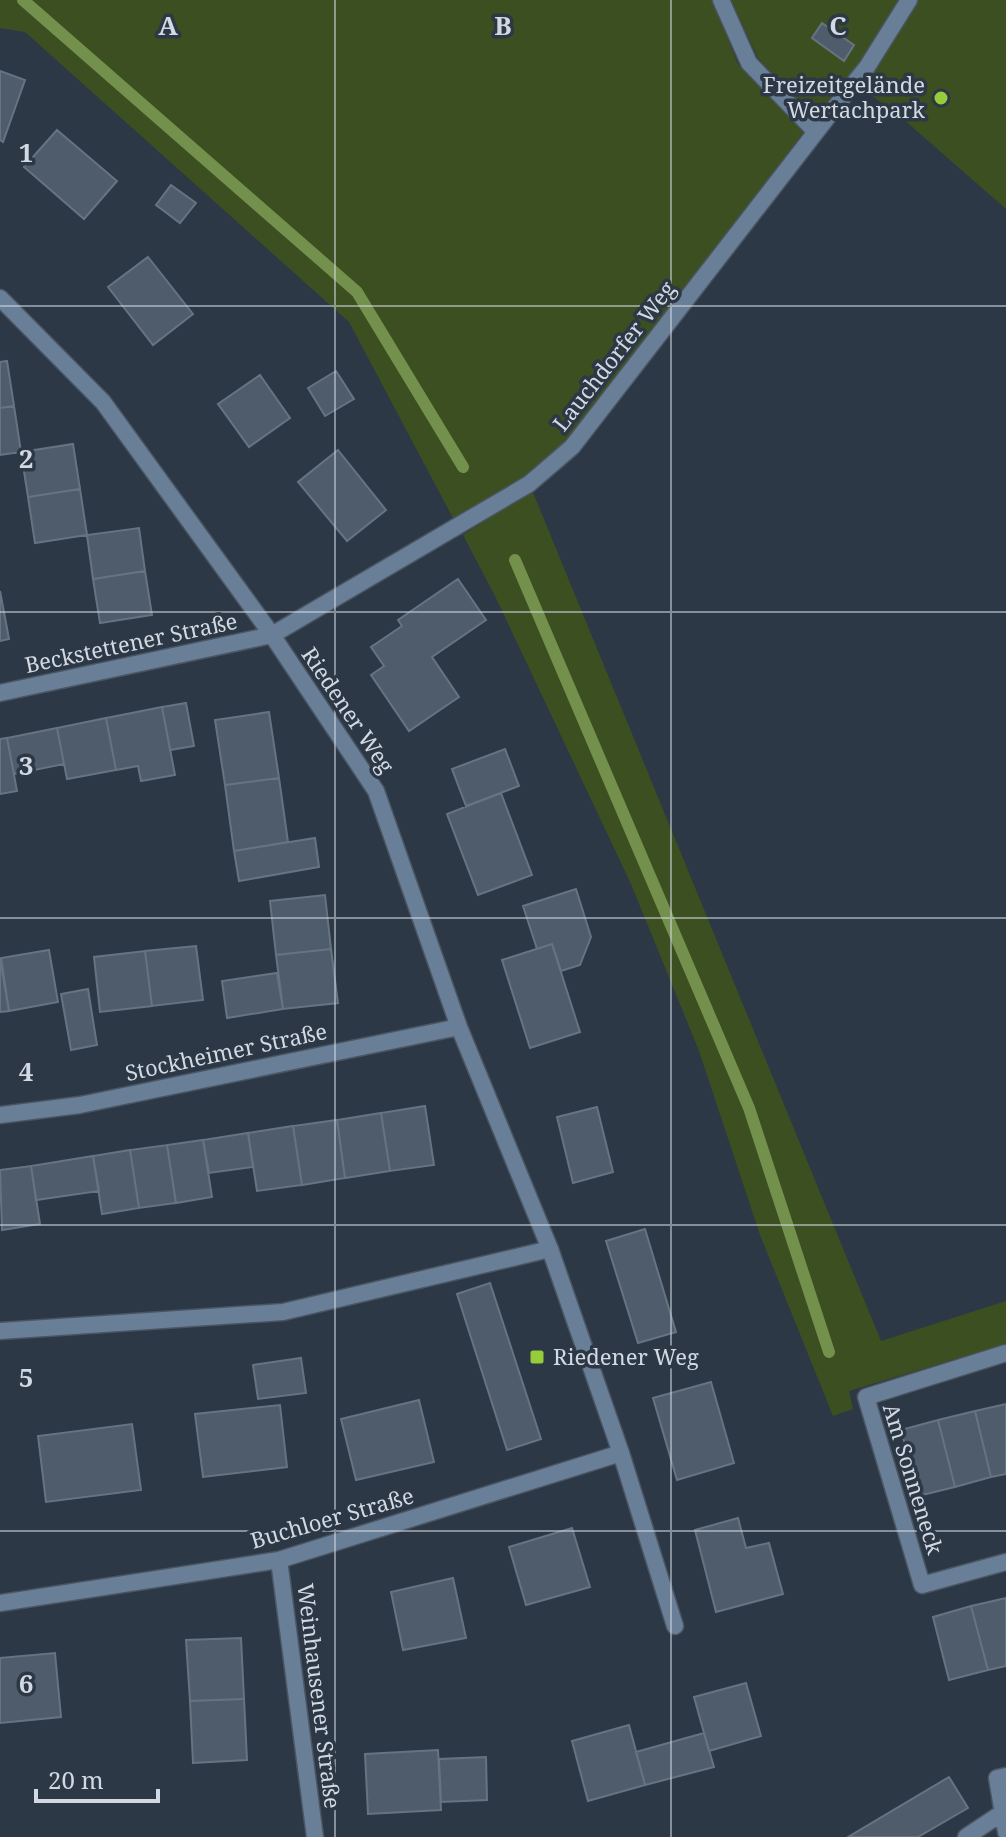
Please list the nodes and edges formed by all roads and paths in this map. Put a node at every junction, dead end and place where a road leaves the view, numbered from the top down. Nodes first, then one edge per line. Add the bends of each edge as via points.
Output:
1 (721, 0) edge
2 (909, 0) edge
3 (815, 131) junction
4 (0, 298) edge
5 (272, 635) junction
6 (0, 693) edge
7 (459, 1027) junction
8 (0, 1115) edge
9 (550, 1249) junction
10 (0, 1331) edge
11 (1006, 1353) edge
12 (621, 1453) junction
13 (279, 1560) junction
14 (1006, 1562) edge
15 (0, 1603) edge
16 (675, 1626) dead end
17 (1006, 1776) edge
18 (1002, 1813) junction
19 (1006, 1832) edge
20 (315, 1837) edge
21 (966, 1837) edge

1 - 3 street via 749,63
2 - 3 street, Lauchdorfer Weg via 867,67
3 - 5 street, Lauchdorfer Weg via 572,447 529,484
4 - 5 street, Riedener Weg via 103,402
5 - 6 street, Beckstettener Straße
5 - 7 street, Riedener Weg via 376,791
7 - 8 street, Stockheimer Straße via 80,1105
7 - 9 street, Riedener Weg
9 - 10 street via 283,1312
9 - 12 street, Riedener Weg
11 - 14 street, Am Sonneneck via 866,1397 922,1585
12 - 13 street, Buchloer Straße
12 - 16 street, Riedener Weg
13 - 15 street, Buchloer Straße
13 - 20 street, Weinhausener Straße
17 - 18 street via 997,1778
18 - 19 street
18 - 21 street

